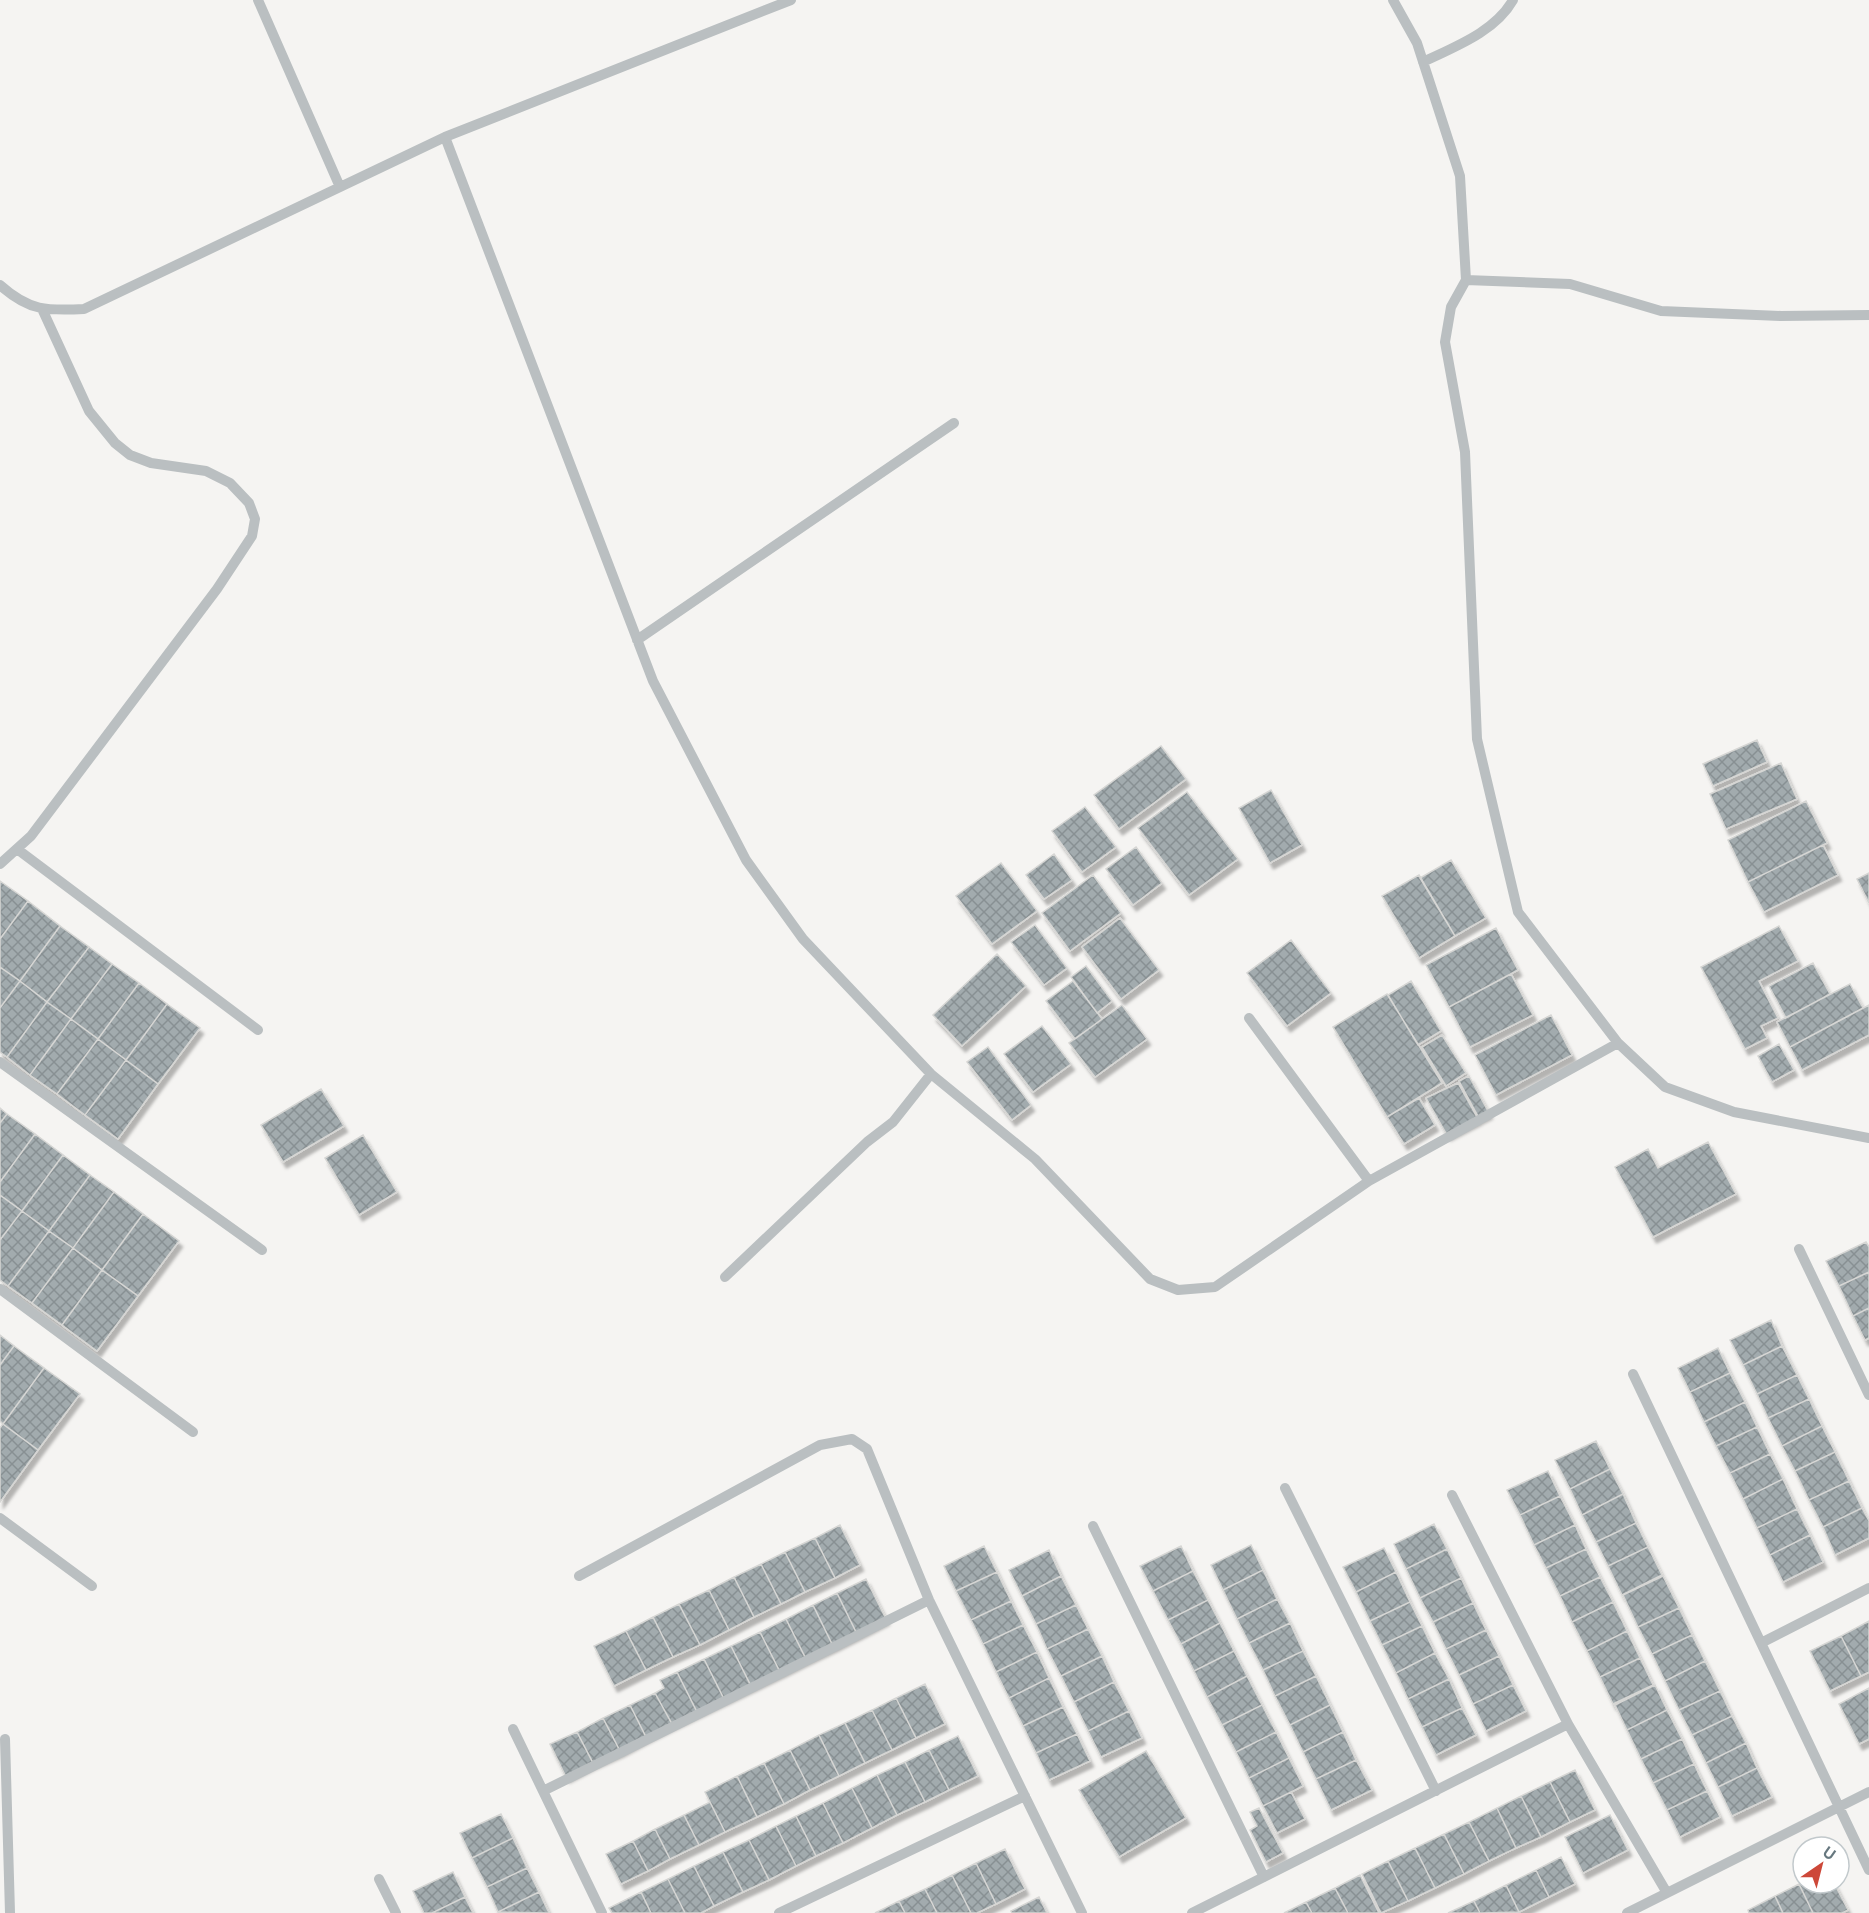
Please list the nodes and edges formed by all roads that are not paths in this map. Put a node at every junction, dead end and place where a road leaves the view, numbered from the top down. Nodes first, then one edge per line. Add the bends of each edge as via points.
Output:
1 (258, 0) edge
2 (791, 0) edge
3 (1393, 0) edge
4 (1513, 0) edge
5 (1423, 62) junction
6 (445, 137) junction
7 (340, 187) junction
8 (1466, 280) junction
9 (0, 285) edge
10 (43, 311) junction
11 (1869, 315) edge
12 (954, 423) dead end
13 (637, 640) junction
14 (17, 849) junction
15 (0, 864) edge
16 (1249, 1018) dead end
17 (258, 1030) dead end
18 (1618, 1043) junction
19 (0, 1062) edge
20 (931, 1074) junction
21 (1869, 1138) edge
22 (1369, 1181) junction
23 (1799, 1249) dead end
24 (262, 1250) dead end
25 (725, 1276) dead end
26 (0, 1289) edge
27 (1633, 1374) dead end
28 (1869, 1395) edge
29 (194, 1432) dead end
30 (1285, 1488) dead end
31 (1452, 1495) dead end
32 (0, 1518) edge
33 (1092, 1526) dead end
34 (579, 1576) dead end
35 (92, 1586) dead end
36 (1869, 1588) edge
37 (929, 1600) junction
38 (1761, 1643) junction
39 (1568, 1724) junction
40 (513, 1729) dead end
41 (5, 1739) dead end
42 (543, 1791) junction
43 (1436, 1791) junction
44 (1869, 1792) edge
45 (1025, 1796) junction
46 (1839, 1807) junction
47 (1869, 1870) edge
48 (1264, 1877) junction
49 (380, 1879) dead end
50 (1667, 1893) junction
51 (10, 1913) edge
52 (396, 1913) edge
53 (602, 1913) edge
54 (779, 1913) edge
55 (1082, 1913) edge
56 (1192, 1913) edge
57 (1627, 1913) edge

1 - 7 street
2 - 6 street
3 - 5 street
4 - 5 street via 1508,9 1473,38
5 - 8 street via 1460,176
6 - 7 street
6 - 13 street
7 - 10 street via 84,309
8 - 11 street via 1570,284 1661,311
8 - 18 street via 1451,307 1445,342 1466,452 1477,740 1518,912
9 - 10 street
10 - 14 street via 89,411 115,443 151,463 206,471 230,483 249,503 255,519 252,536 217,589 31,836
12 - 13 street
13 - 20 street via 653,681 746,860 802,939
14 - 15 street
14 - 17 street
16 - 22 street
18 - 21 street via 1665,1087 1734,1112
18 - 22 street
19 - 24 street
20 - 22 street via 1035,1159 1150,1279 1178,1290 1215,1287
20 - 25 street via 893,1122
23 - 28 street
26 - 29 street
27 - 38 street
30 - 43 street
31 - 39 street
32 - 35 street
33 - 48 street
34 - 37 street via 820,1445 852,1439 867,1449
36 - 38 street
37 - 42 street
37 - 45 street
38 - 46 street
39 - 43 street
39 - 50 street
40 - 42 street
41 - 51 street
42 - 53 street
43 - 48 street
44 - 46 street
45 - 54 street
45 - 55 street
46 - 47 street
46 - 50 street
48 - 56 street
49 - 52 street
50 - 57 street

